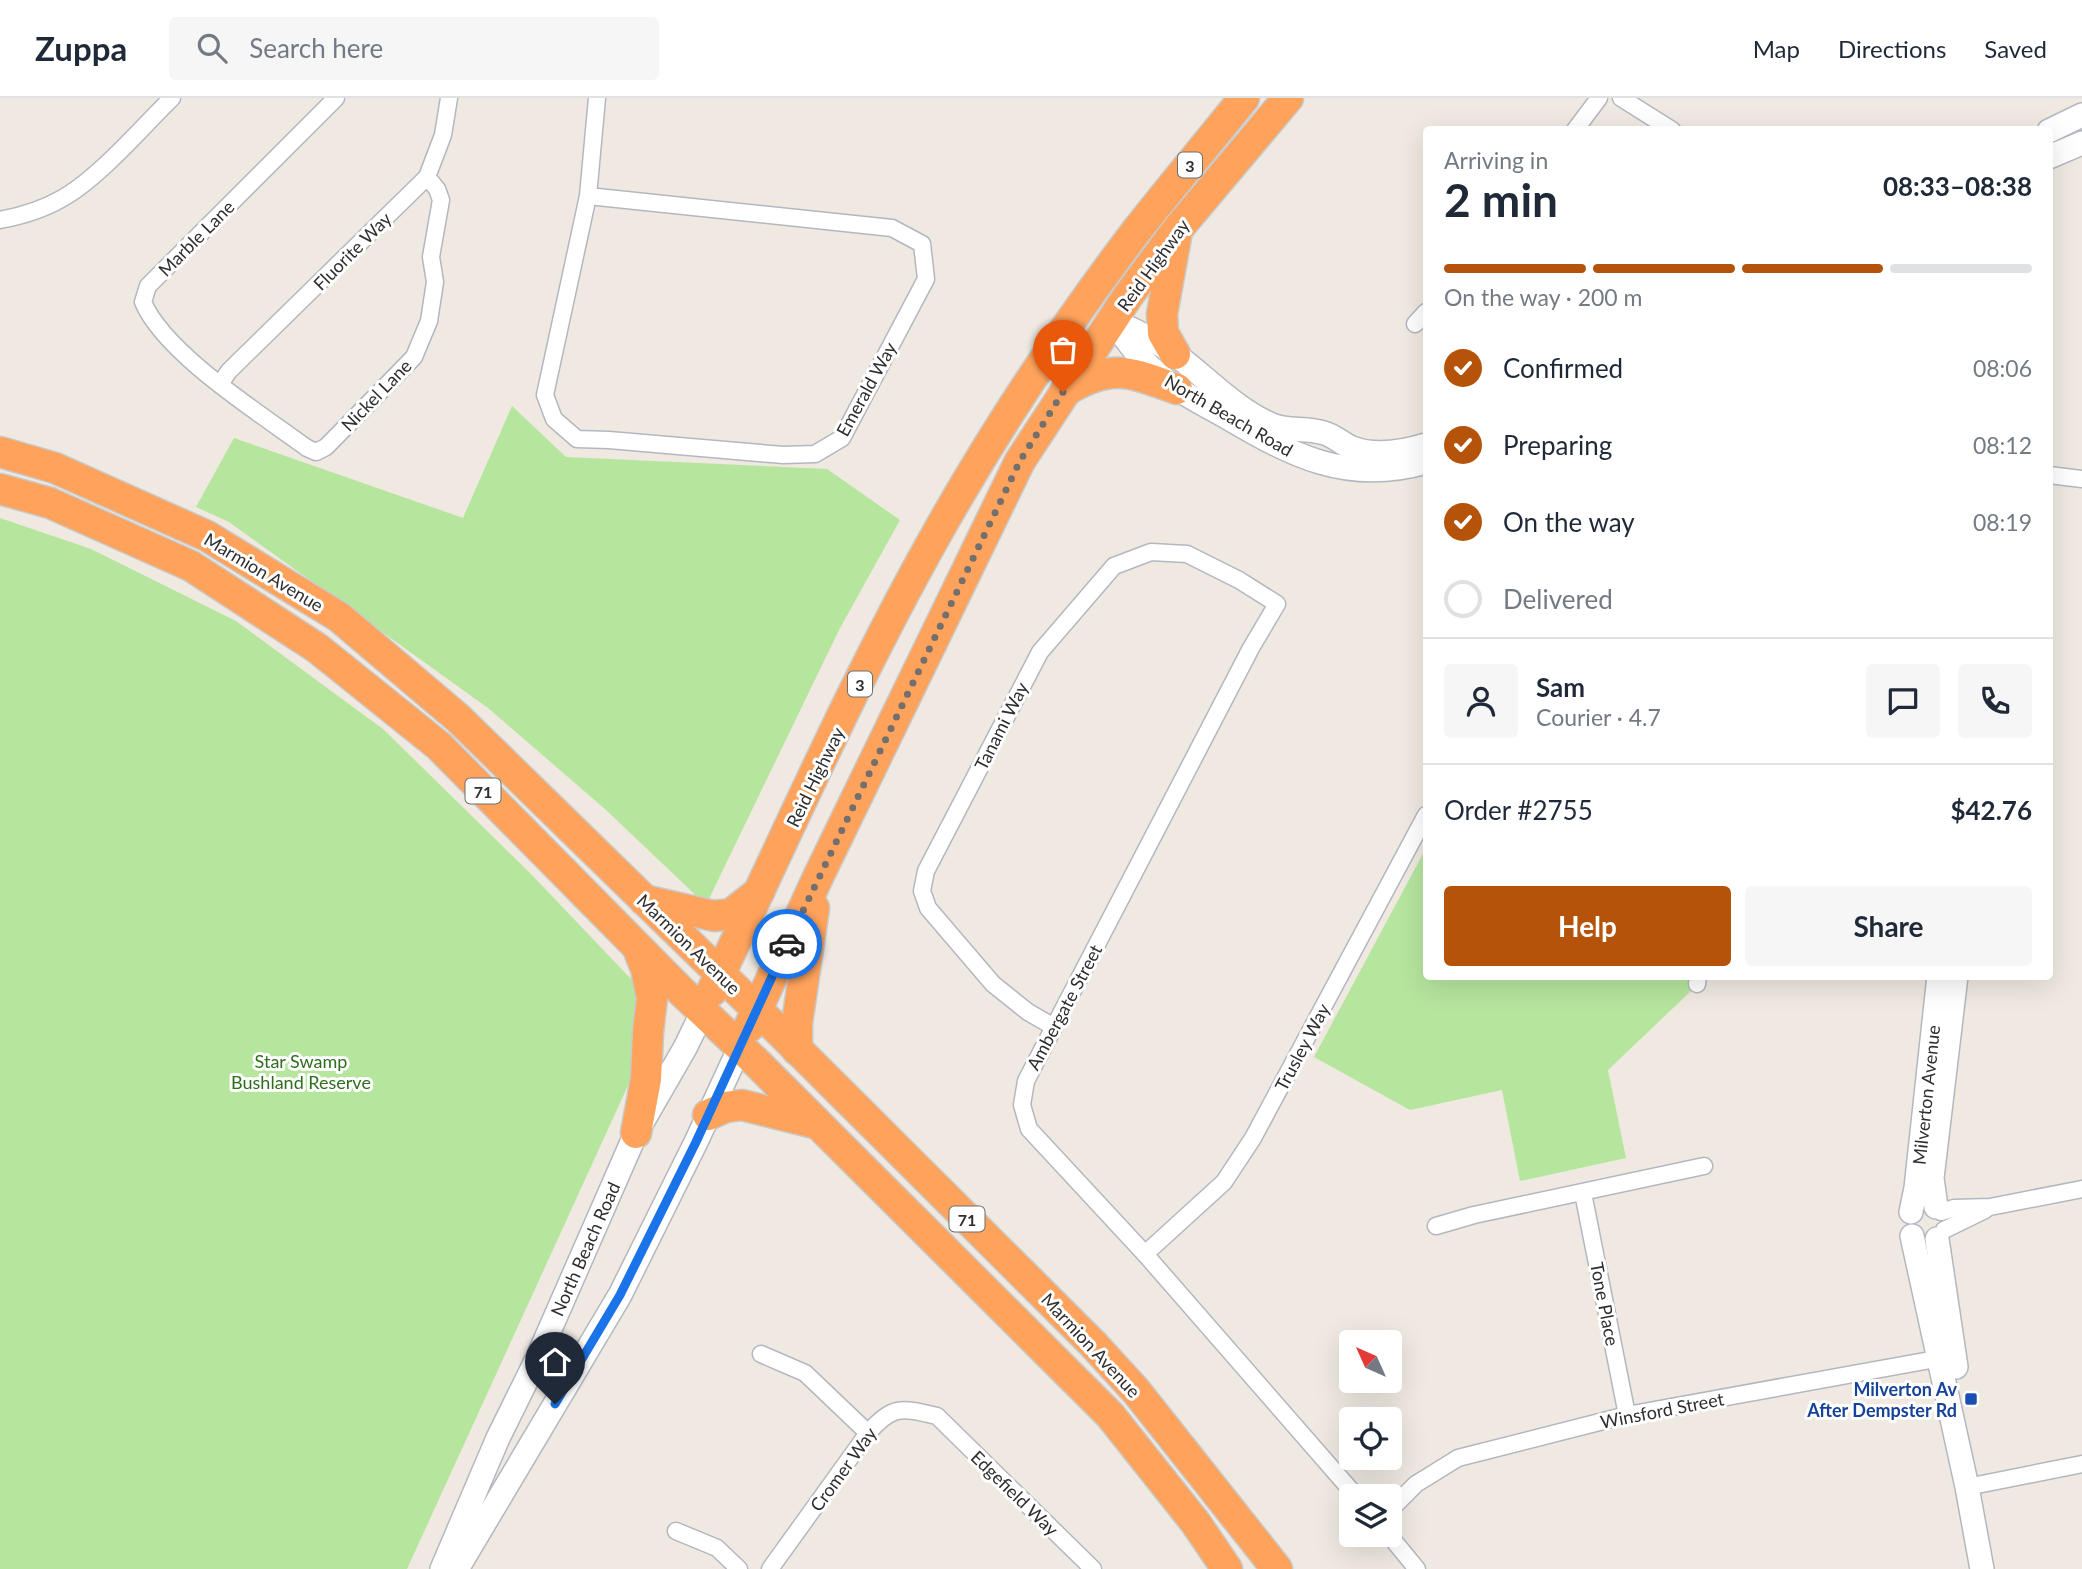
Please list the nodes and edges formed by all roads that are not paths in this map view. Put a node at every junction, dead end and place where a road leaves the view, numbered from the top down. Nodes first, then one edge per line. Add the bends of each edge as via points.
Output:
1 (172, 98) edge
2 (336, 98) edge
3 (449, 98) edge
4 (597, 98) edge
5 (1244, 98) edge
6 (1288, 98) edge
7 (1599, 98) edge
8 (1621, 98) edge
9 (2082, 115) edge
10 (1578, 126) edge
11 (1666, 126) edge
12 (2053, 129) edge
13 (2082, 143) edge
14 (2053, 155) edge
15 (427, 177) junction
16 (588, 196) junction
17 (0, 220) edge
18 (1177, 230) junction
19 (1136, 232) junction
20 (1112, 321) junction
21 (1174, 354) junction
22 (220, 384) junction
23 (1177, 389) junction
24 (1063, 392) junction
25 (1012, 410) junction
26 (1423, 446) edge
27 (0, 452) edge
28 (1423, 462) edge
29 (2053, 475) edge
30 (2082, 479) edge
31 (0, 489) edge
32 (1277, 604) joint
33 (1423, 821) edge
34 (819, 875) junction
35 (760, 892) junction
36 (643, 900) junction
37 (637, 946) junction
38 (720, 975) junction
39 (1939, 980) edge
40 (1955, 980) edge
41 (757, 1010) junction
42 (703, 1011) junction
43 (1054, 1027) junction
44 (740, 1046) junction
45 (797, 1049) junction
46 (708, 1115) junction
47 (818, 1124) junction
48 (636, 1133) junction
49 (1704, 1166) dead end
50 (2082, 1189) edge
51 (1583, 1193) junction
52 (1911, 1213) junction
53 (1939, 1222) junction
54 (1436, 1226) dead end
55 (1912, 1236) junction
56 (1145, 1254) junction
57 (761, 1354) dead end
58 (1946, 1357) junction
59 (1627, 1415) junction
60 (937, 1416) joint
61 (868, 1433) junction
62 (2082, 1464) edge
63 (1346, 1484) edge
64 (1974, 1485) junction
65 (1402, 1498) edge
66 (676, 1531) dead end
67 (1399, 1547) edge
68 (442, 1569) edge
69 (457, 1569) edge
70 (739, 1569) edge
71 (770, 1569) edge
72 (1093, 1569) edge
73 (1227, 1569) edge
74 (1277, 1569) edge
75 (1417, 1569) edge
76 (1982, 1569) edge
77 (1997, 1569) edge

1 - 17 street via 62,199 29,214
2 - 22 street, Marble Lane via 148,286 143,302 150,318
3 - 15 street, Fluorite Way via 443,135
4 - 16 street, Emerald Way
5 - 19 highway, Reid Highway / 3
6 - 18 highway, Reid Highway / 3
7 - 10 street
8 - 11 street
9 - 12 main road
13 - 14 main road
15 - 22 street, Fluorite Way
15 - 22 street, Nickel Lane via 441,200 431,257 435,282 429,321 414,357 326,447 316,452 307,448
16 - 16 street, Emerald Way via 891,228 922,244 926,279 842,439 815,454 783,455 577,439 554,419 545,395
18 - 20 highway, Reid Highway / 3
18 - 21 highway via 1162,314 1163,333
19 - 20 highway
19 - 25 highway, Reid Highway / 3
20 - 21 main road, North Beach Road
20 - 23 main road, North Beach Road via 1141,358
20 - 24 highway, Reid Highway / 3
20 - 25 highway via 1083,339 1045,382
21 - 26 main road, North Beach Road via 1270,424 1321,432 1351,448 1373,453
23 - 24 highway via 1126,373 1104,372
23 - 28 main road, North Beach Road via 1301,458 1341,468 1381,469
24 - 34 highway, Reid Highway / 3 via 1020,461
25 - 35 highway, Reid Highway / 3 via 931,546 874,655
27 - 36 highway, Marmion Avenue / 71 via 55,468 207,536 340,617 458,718
29 - 30 street
31 - 37 highway, Marmion Avenue / 71 via 50,503 191,566 317,648 439,746
32 - 43 street, Ambergate Street
32 - 43 street, Tanami Way via 1187,554 1151,552 1114,566 1040,652 926,871 922,891 928,908 993,984
33 - 56 street, Trusley Way via 1224,1182
34 - 41 highway, Reid Highway / 3
34 - 45 highway
35 - 36 highway via 731,914 714,916
35 - 38 highway, Reid Highway / 3
36 - 38 highway, Marmion Avenue / 71
37 - 42 highway, Marmion Avenue / 71
37 - 48 highway via 652,998 646,1079
38 - 41 highway, Marmion Avenue / 71
38 - 42 highway, Reid Highway / 3
39 - 52 main road, Milverton Avenue
40 - 53 main road, Milverton Avenue via 1932,1178
41 - 44 highway, Reid Highway / 3
41 - 45 highway, Marmion Avenue / 71
42 - 44 highway, Marmion Avenue / 71
42 - 48 main road, North Beach Road
43 - 56 street, Ambergate Street via 1026,1081 1022,1105 1030,1129
44 - 46 main road
44 - 47 highway, Marmion Avenue / 71
45 - 74 highway, Marmion Avenue / 71 via 1136,1391
46 - 47 highway via 742,1105
46 - 69 main road via 620,1295
47 - 73 highway, Marmion Avenue / 71 via 1110,1415
48 - 68 main road, North Beach Road
49 - 51 street
50 - 53 street via 1990,1207 1954,1208
51 - 54 street
51 - 59 street, Tone Place
52 - 53 main road via 1923,1205
52 - 55 main road via 1907,1224
53 - 55 main road via 1924,1242
53 - 58 main road, Milverton Avenue
55 - 58 main road, Milverton Avenue
56 - 63 street, Ambergate Street
57 - 61 street via 804,1373
58 - 59 street, Winsford Street
58 - 64 main road, Milverton Avenue
59 - 65 street, Winsford Street via 1458,1458
60 - 61 street, Cromer Way via 906,1408 882,1416
60 - 72 street, Edgefield Way
61 - 71 street, Cromer Way
62 - 64 street
64 - 76 main road, Milverton Avenue
64 - 77 main road, Milverton Avenue
66 - 70 street via 717,1548
67 - 75 street

